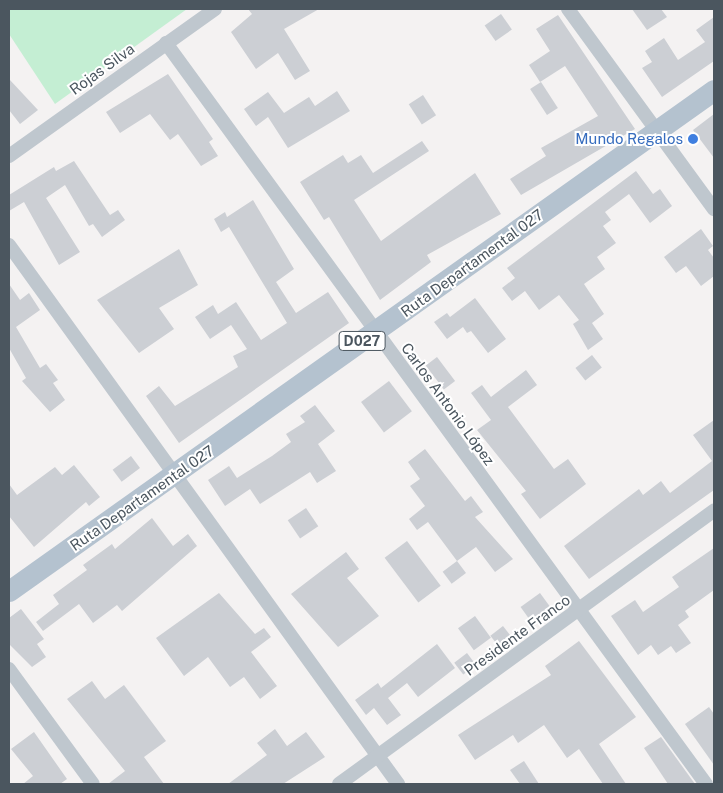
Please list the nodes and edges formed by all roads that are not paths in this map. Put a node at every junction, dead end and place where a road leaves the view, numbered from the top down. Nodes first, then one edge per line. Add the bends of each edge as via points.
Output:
1 (215, 9) edge
2 (568, 9) edge
3 (166, 43) junction
4 (714, 90) edge
5 (657, 130) junction
6 (9, 156) edge
7 (714, 209) edge
8 (9, 245) edge
9 (375, 332) junction
10 (173, 477) junction
11 (714, 511) edge
12 (9, 591) edge
13 (579, 610) junction
14 (9, 669) edge
15 (377, 756) junction
16 (93, 784) edge
17 (339, 784) edge
18 (398, 784) edge
19 (706, 784) edge

1 - 3 street, Rojas Silva
2 - 5 street
3 - 6 street, Rojas Silva
3 - 9 street, Carlos Antonio López
4 - 5 main road, Ruta Departamental 027 / D027
5 - 7 street
5 - 9 main road, Ruta Departamental 027 / D027
8 - 10 street
9 - 10 main road, Ruta Departamental 027 / D027
9 - 13 street, Carlos Antonio López
10 - 12 main road, Ruta Departamental 027 / D027
10 - 15 street
11 - 13 street, Presidente Franco
13 - 15 street, Presidente Franco
13 - 19 street, Carlos Antonio López
14 - 16 street
15 - 17 street, Presidente Franco
15 - 18 street

